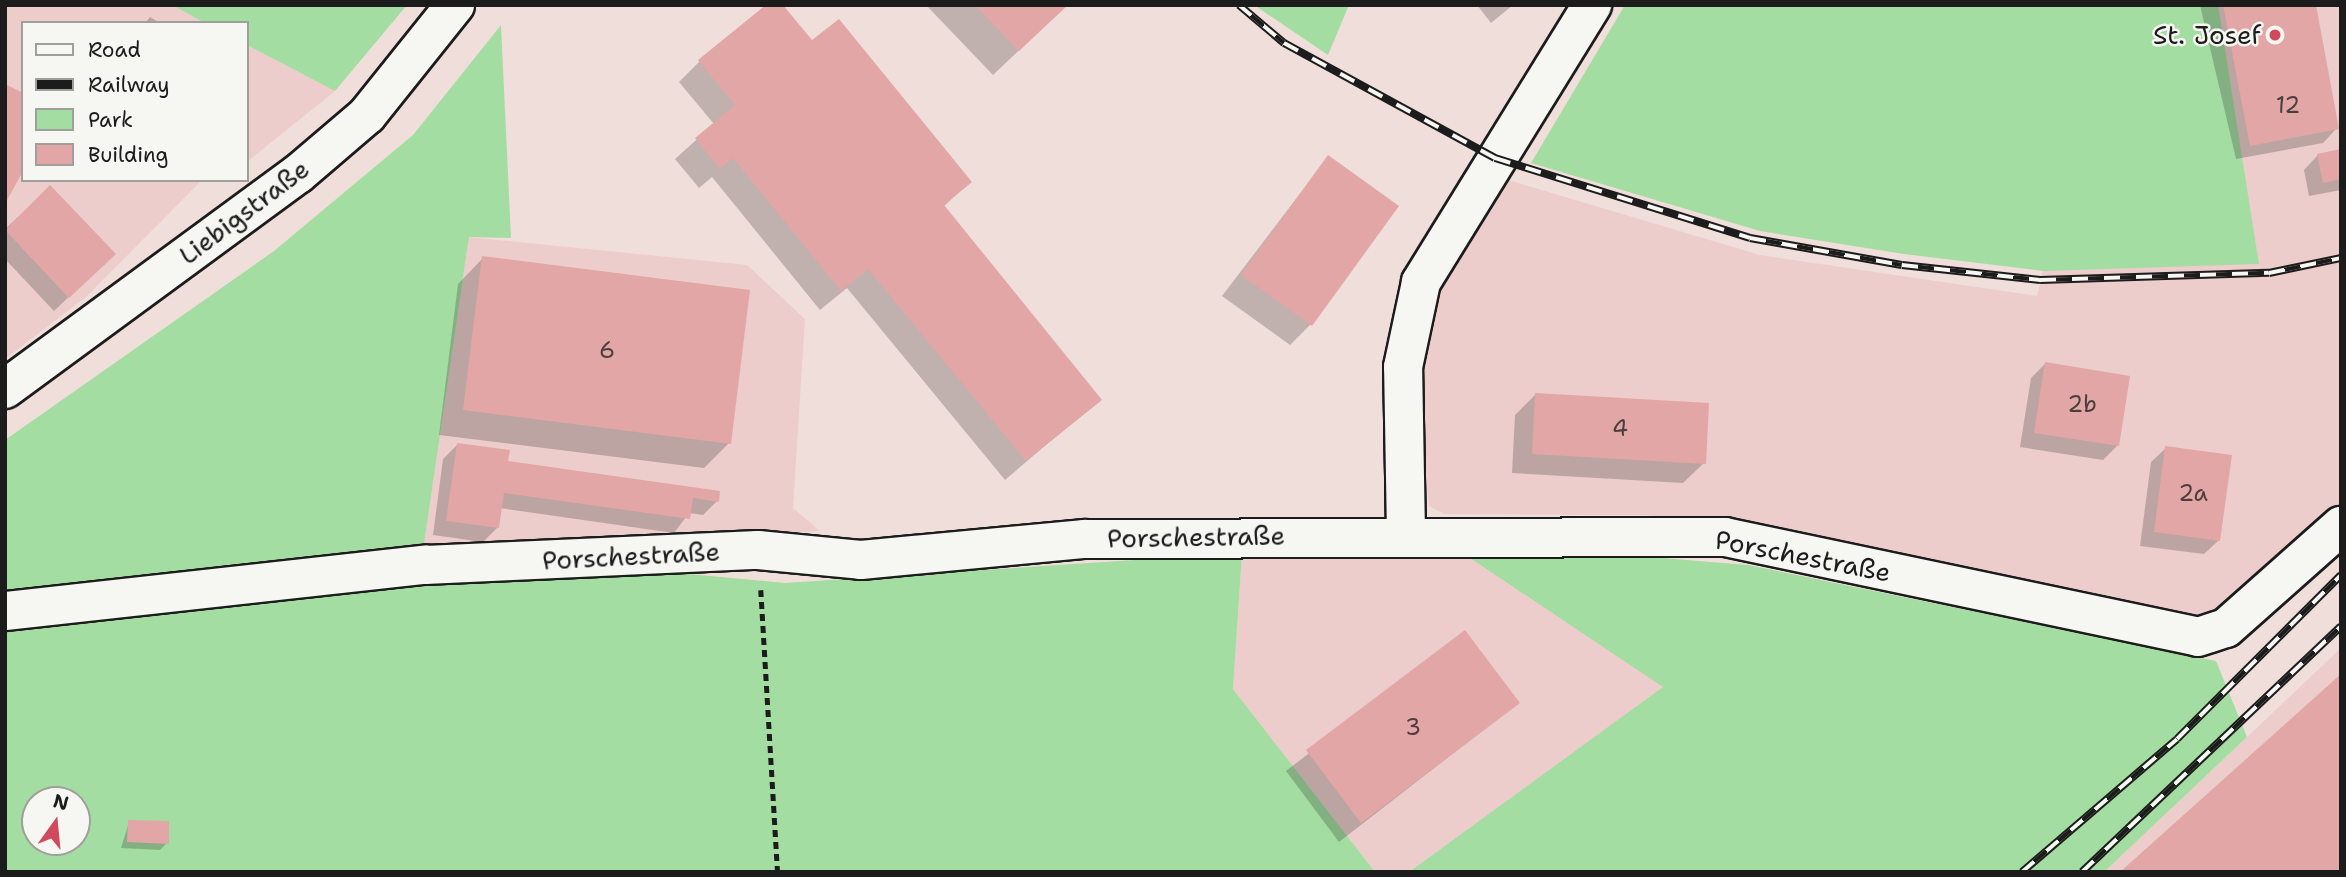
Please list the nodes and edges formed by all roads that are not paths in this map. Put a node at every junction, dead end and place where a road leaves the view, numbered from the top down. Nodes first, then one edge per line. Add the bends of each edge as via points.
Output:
1 (455, 5) edge
2 (1592, 5) edge
3 (5, 389) edge
4 (2341, 526) edge
5 (1406, 534) junction
6 (5, 611) edge

1 - 3 street, Liebigstraße via 367,115 298,174
2 - 5 street via 1421,282 1404,366
4 - 5 street, Porschestraße via 2226,628 2198,637 1725,537
5 - 6 street, Porschestraße via 1086,539 861,560 758,550 425,565

